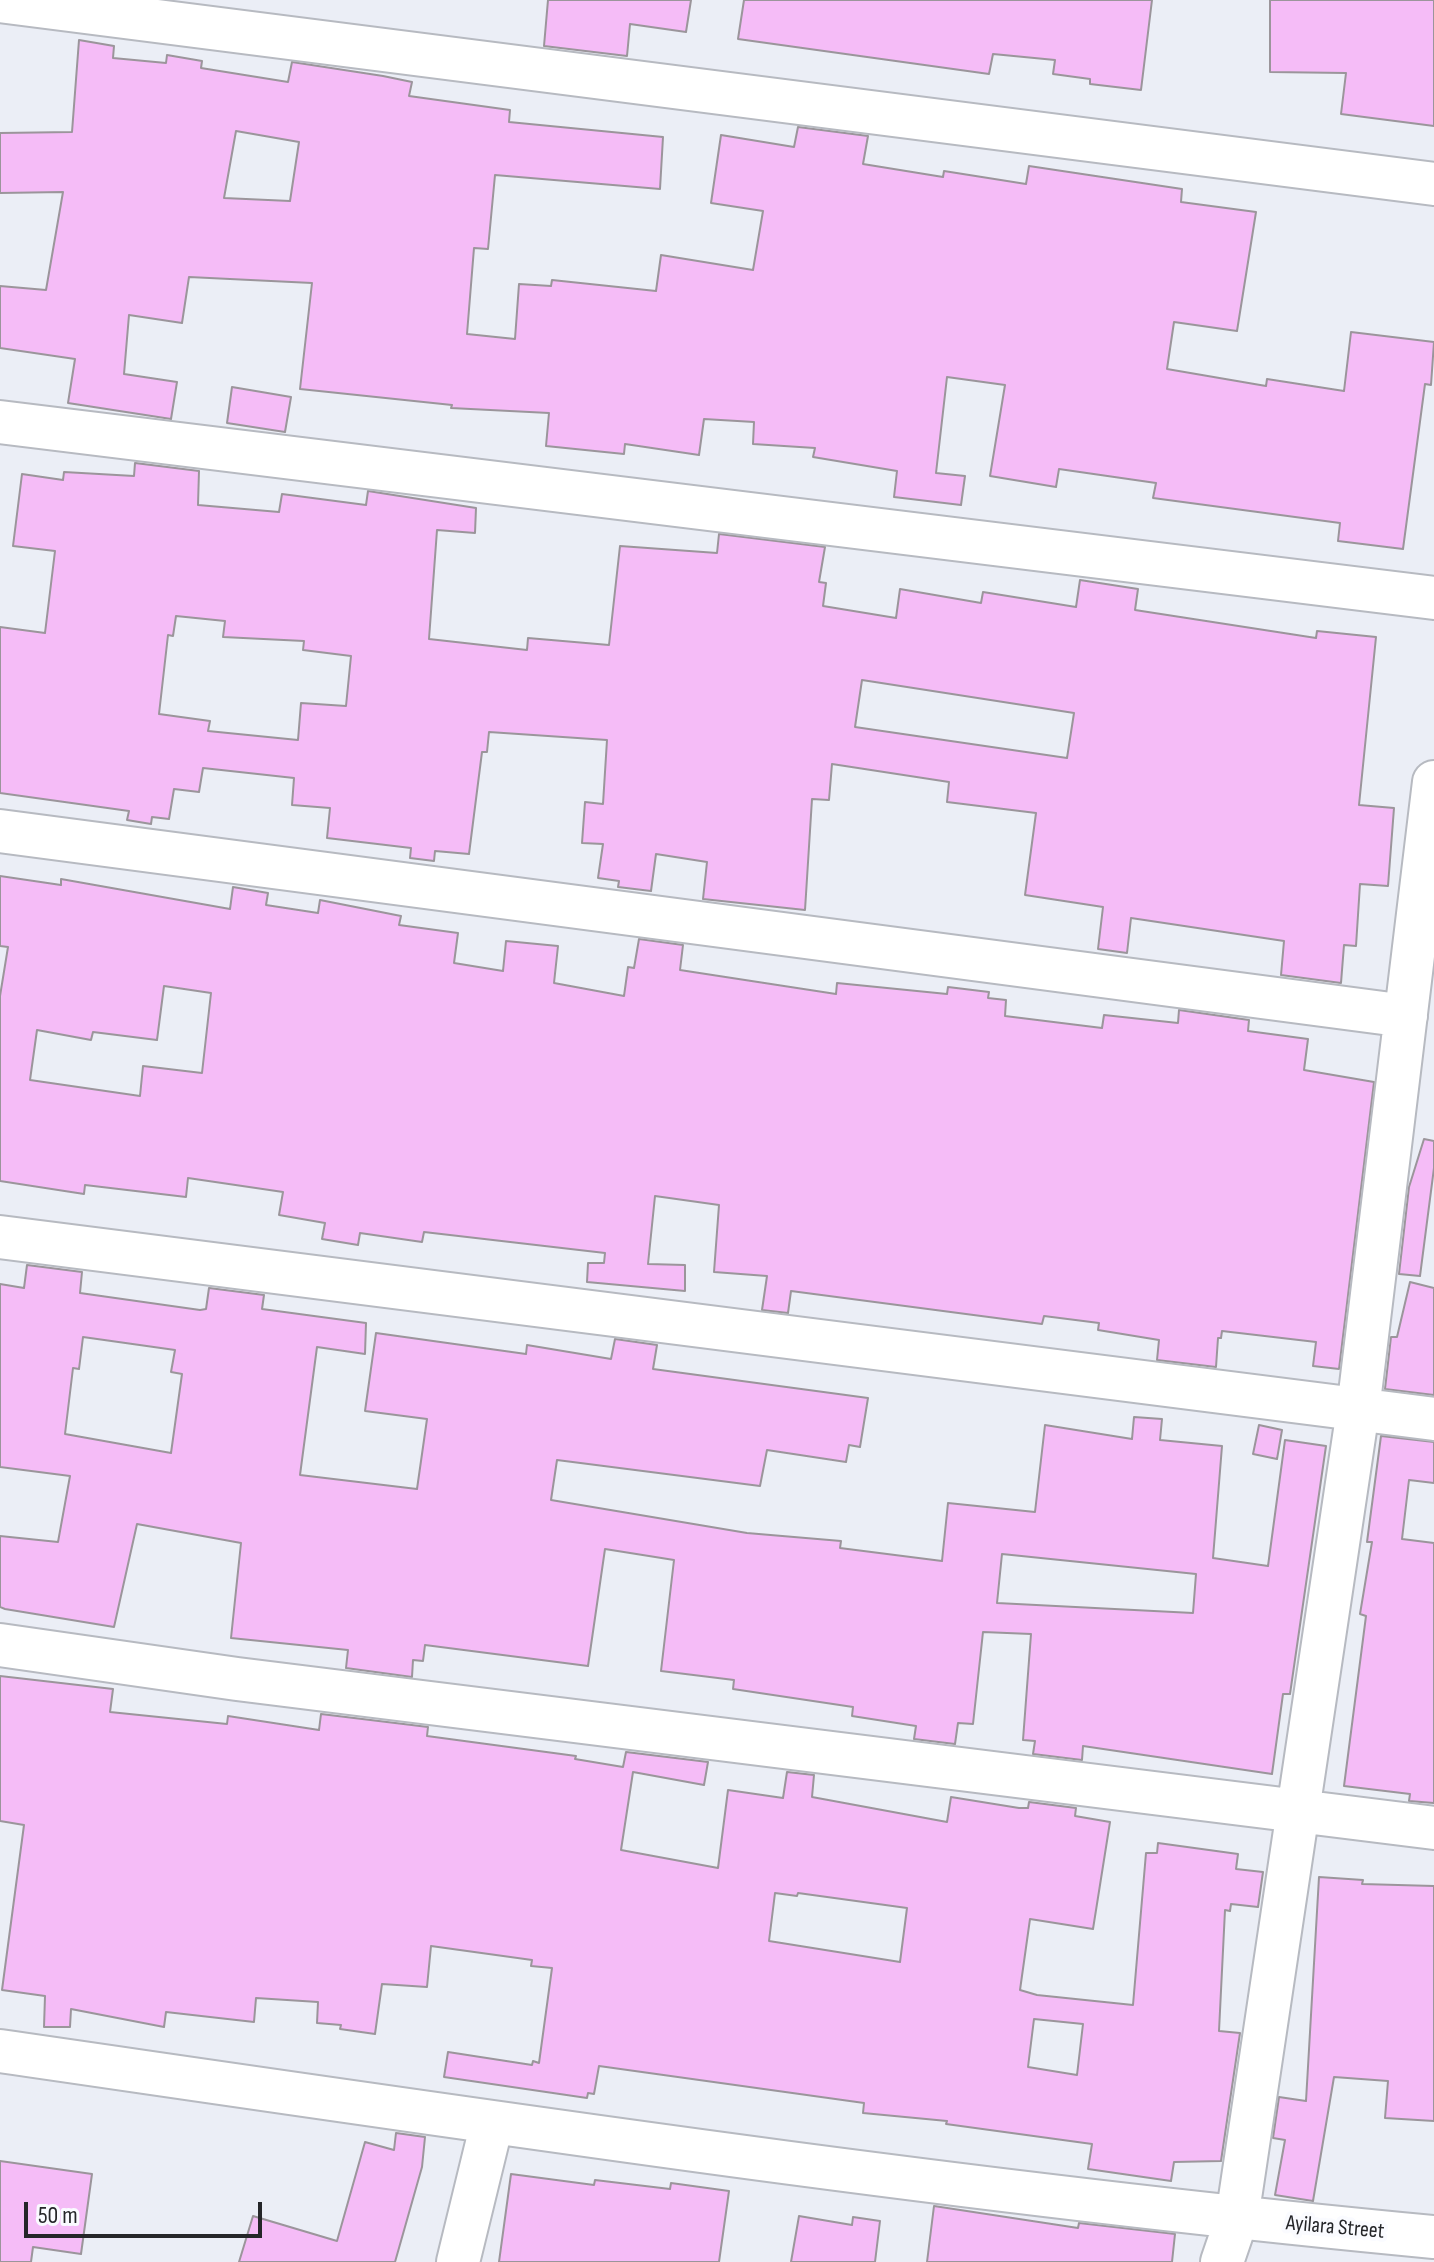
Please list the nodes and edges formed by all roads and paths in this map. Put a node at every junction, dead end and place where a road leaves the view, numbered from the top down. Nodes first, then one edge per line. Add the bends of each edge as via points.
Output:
1 (0, 1) edge
2 (1434, 184) edge
3 (0, 422) edge
4 (1434, 598) edge
5 (1434, 782) edge
6 (0, 831) edge
7 (1424, 954) edge
8 (1406, 1016) junction
9 (0, 1237) edge
10 (1358, 1410) junction
11 (1434, 1419) edge
12 (0, 1645) edge
13 (1296, 1812) junction
14 (1434, 1828) edge
15 (0, 2051) edge
16 (492, 2123) junction
17 (1237, 2218) junction
18 (1434, 2237) edge
19 (458, 2262) edge
20 (1222, 2262) edge

1 - 2 street
3 - 4 street
5 - 7 street
6 - 8 street
7 - 8 street
8 - 10 street
9 - 10 street
10 - 11 street
10 - 13 street
12 - 13 street
13 - 14 street
13 - 17 street
15 - 16 street, Ayilara Street
16 - 17 street, Ayilara Street
16 - 19 street
17 - 18 street, Ayilara Street
17 - 20 street

